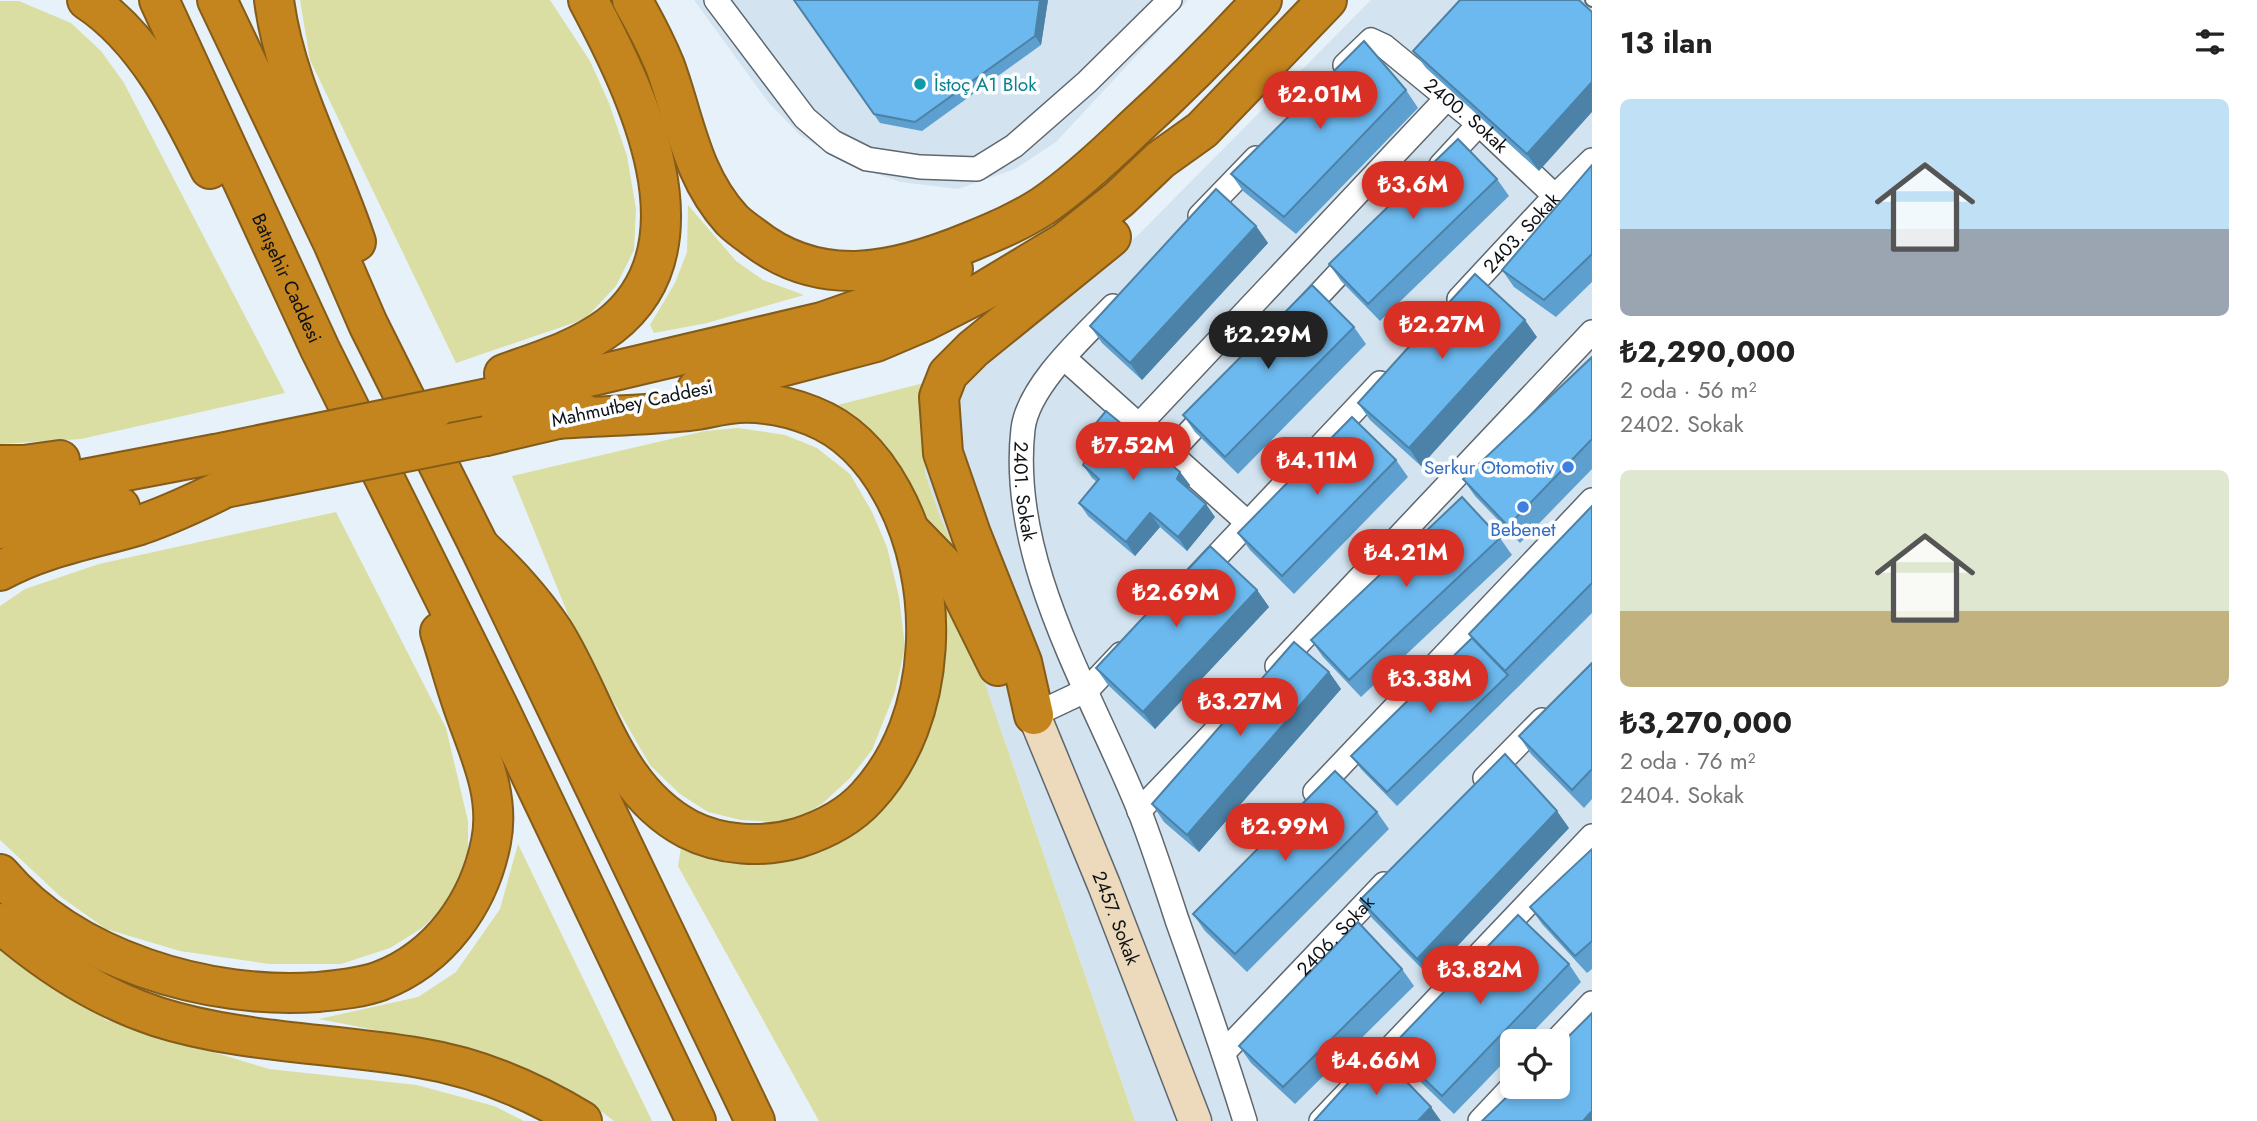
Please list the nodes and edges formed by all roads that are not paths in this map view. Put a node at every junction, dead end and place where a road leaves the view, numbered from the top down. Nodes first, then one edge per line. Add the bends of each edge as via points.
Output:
1 (87, 0) edge
2 (159, 0) edge
3 (217, 0) edge
4 (275, 0) edge
5 (588, 0) edge
6 (632, 0) edge
7 (716, 0) edge
8 (1170, 0) edge
9 (1262, 0) edge
10 (1327, 0) edge
11 (1333, 77) edge
12 (1448, 97) junction
13 (1479, 124) junction
14 (1202, 130) junction
15 (1275, 137) edge
16 (1592, 160) edge
17 (1423, 184) edge
18 (1555, 196) junction
19 (1020, 221) junction
20 (1189, 228) edge
21 (1376, 234) edge
22 (1131, 288) edge
23 (1444, 316) edge
24 (368, 324) junction
25 (1592, 332) edge
26 (1283, 334) edge
27 (320, 349) junction
28 (1063, 358) junction
29 (1397, 365) edge
30 (1226, 393) edge
31 (435, 409) junction
32 (558, 419) junction
33 (1140, 424) junction
34 (1170, 453) junction
35 (0, 466) edge
36 (220, 471) junction
37 (0, 495) edge
38 (1592, 500) edge
39 (1249, 524) junction
40 (0, 529) edge
41 (913, 534) junction
42 (480, 546) junction
43 (422, 552) junction
44 (0, 571) edge
45 (1182, 592) edge
46 (1134, 641) edge
47 (1087, 690) junction
48 (1554, 706) edge
49 (1034, 715) junction
50 (1469, 795) edge
51 (1139, 811) junction
52 (1296, 812) edge
53 (1592, 836) edge
54 (1403, 864) edge
55 (0, 874) edge
56 (1201, 912) edge
57 (0, 923) edge
58 (1182, 933) junction
59 (1592, 1003) edge
60 (1567, 1029) edge
61 (1224, 1052) junction
62 (1501, 1099) edge
63 (582, 1121) edge
64 (696, 1121) edge
65 (755, 1121) edge
66 (1195, 1121) edge
67 (1245, 1121) edge
68 (1321, 1121) edge
69 (1480, 1121) edge

1 - 27 highway via 131,38 159,76 252,247
2 - 27 highway, Batışehir Caddesi
3 - 24 highway
4 - 24 highway via 290,73 359,252
5 - 31 highway via 622,63 645,128 663,216 658,255 646,283 612,324 562,354 492,378
6 - 19 highway via 664,64 691,154 709,191 733,222 768,249 805,265 847,273 884,269 920,261
7 - 8 street via 804,118 833,142 867,159 977,169 1014,146
9 - 19 highway via 1083,176
10 - 14 highway
11 - 12 street, 2400. Sokak via 1371,40
12 - 13 street, 2400. Sokak
12 - 33 street
13 - 17 street
13 - 18 street, 2400. Sokak
14 - 32 highway, Mahmutbey Caddesi via 1065,242 923,322 876,342 818,358
14 - 49 highway via 1177,169 1134,218 973,349 948,374 939,397 943,453 1022,663
15 - 20 street
16 - 18 street, 2403. Sokak
18 - 23 street, 2403. Sokak
19 - 31 highway, Mahmutbey Caddesi via 959,266 899,295 822,322
21 - 26 street
22 - 28 street, 2401. Sokak
24 - 42 highway
25 - 51 street
27 - 43 highway, Batışehir Caddesi
28 - 33 street
28 - 47 street, 2401. Sokak via 1037,393 1024,426 1022,496 1029,538 1053,615
29 - 39 street
30 - 34 street
31 - 36 highway, Mahmutbey Caddesi, bridge
32 - 36 highway, Mahmutbey Caddesi, bridge via 486,436
32 - 41 highway via 691,411 737,403 765,404 813,416 842,432 869,456
33 - 34 street
34 - 39 street
35 - 36 highway via 120,451
36 - 37 highway, Mahmutbey Caddesi
36 - 40 highway, Mahmutbey Caddesi
36 - 44 highway via 184,508 50,550
38 - 52 street
39 - 45 street
41 - 42 highway via 926,620 925,657 908,731 883,776 845,815 810,834 761,844 726,842 689,829 659,809 634,784 554,633 524,590
41 - 49 highway via 953,575 1008,686
42 - 65 highway
43 - 55 highway via 437,622 492,793 491,840 475,890 458,922 434,948 379,982 289,994 236,991 176,978 116,957 64,929
43 - 64 highway
46 - 47 street
47 - 49 street
47 - 51 street, 2401. Sokak
48 - 50 street
49 - 66 main road, 2457. Sokak
51 - 58 street, 2401. Sokak
53 - 68 street
54 - 61 street, 2406. Sokak
56 - 58 street
57 - 63 highway via 73,978 158,1017 211,1030 422,1058 546,1099
58 - 61 street, 2401. Sokak
59 - 60 street
61 - 67 street, 2401. Sokak
62 - 69 street

